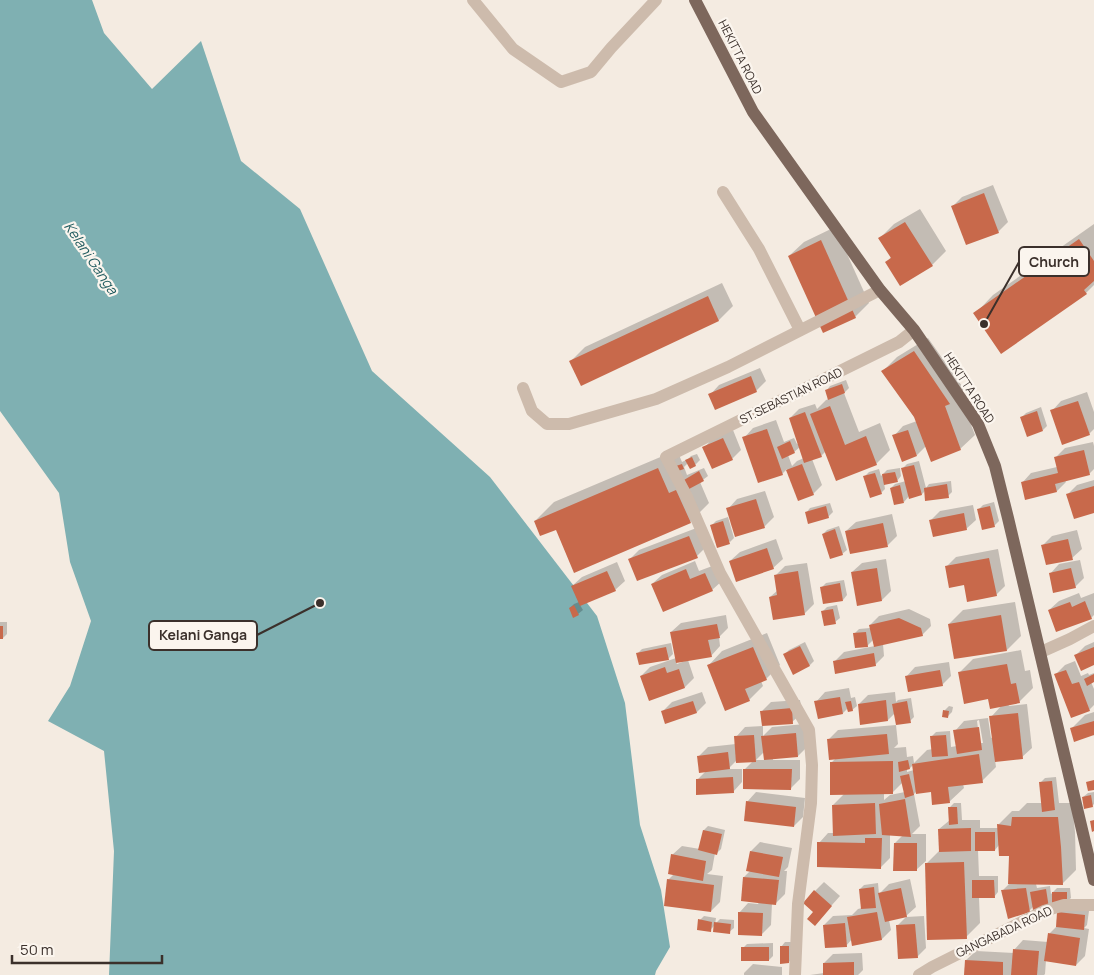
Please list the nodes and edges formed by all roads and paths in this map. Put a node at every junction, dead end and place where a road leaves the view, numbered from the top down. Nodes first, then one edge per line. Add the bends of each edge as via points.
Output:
1 (473, 0) edge
2 (656, 0) edge
3 (696, 0) edge
4 (723, 192) dead end
5 (880, 290) junction
6 (800, 330) junction
7 (914, 330) junction
8 (523, 388) dead end
9 (1094, 626) edge
10 (1040, 652) junction
11 (1094, 880) edge
12 (1094, 905) edge
13 (795, 975) edge
14 (918, 975) edge

1 - 2 street via 513,49 562,82 591,72
3 - 5 main road, HEKITTA ROAD via 753,112
4 - 6 street via 759,249
5 - 6 street
5 - 7 main road, HEKITTA ROAD
6 - 8 street via 656,399 569,424 547,424 532,411
7 - 10 main road, HEKITTA ROAD via 978,424 995,466
7 - 13 street, ST.SEBASTIAN ROAD via 890,347 666,457 687,496 720,573 809,730 811,803 798,904
9 - 10 street
10 - 11 main road, HEKITTA ROAD
12 - 14 street, GANGABADA ROAD via 1064,905 1044,911

